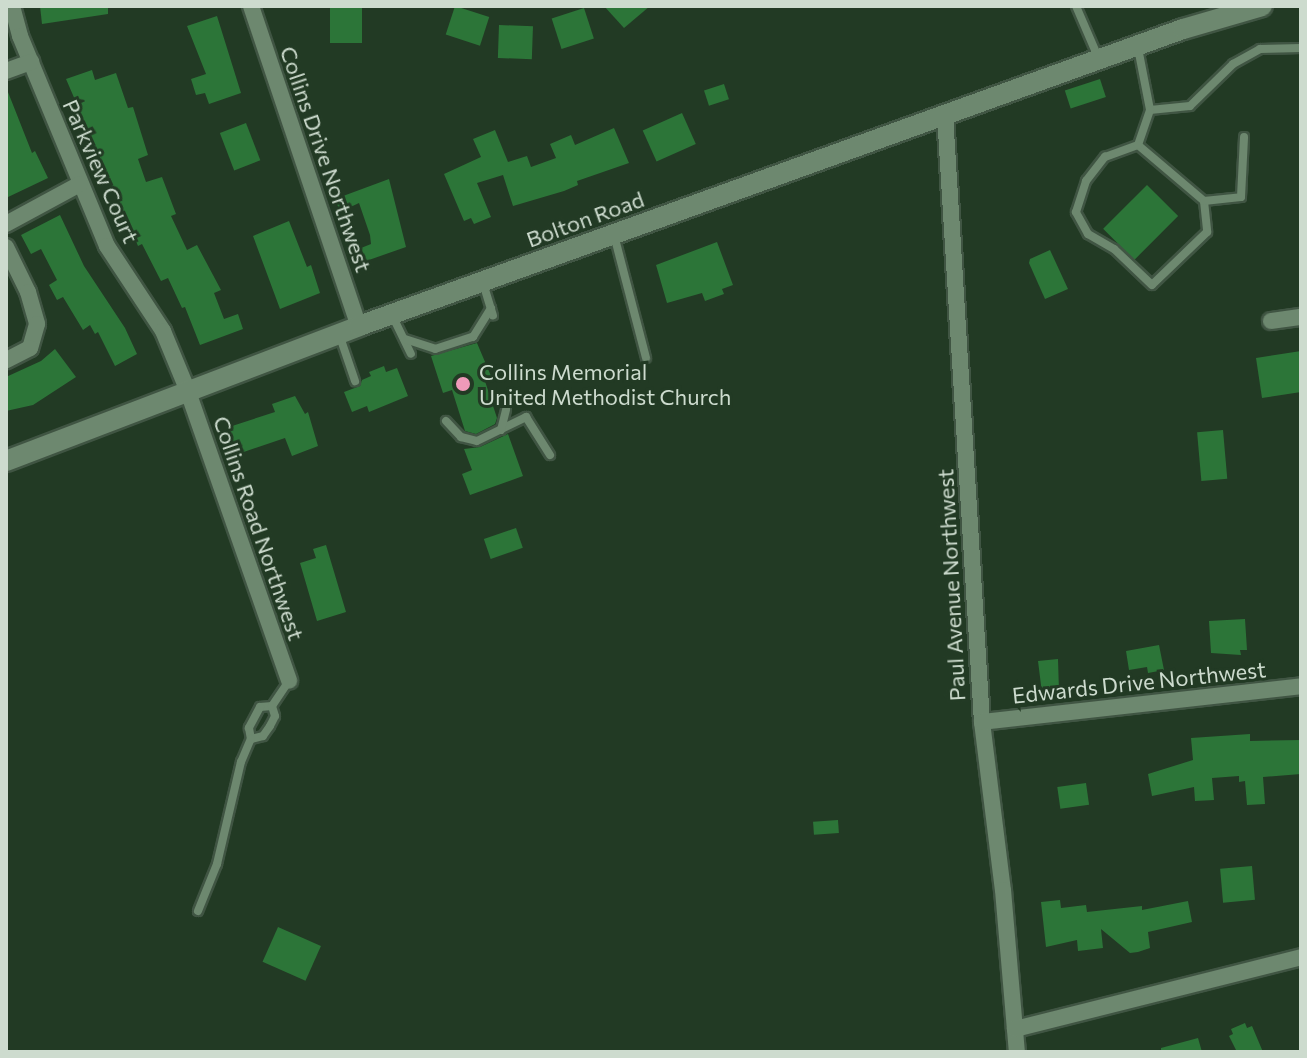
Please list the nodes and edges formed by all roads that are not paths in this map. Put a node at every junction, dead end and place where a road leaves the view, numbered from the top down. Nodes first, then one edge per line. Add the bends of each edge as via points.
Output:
1 (12, 6) edge
2 (251, 6) edge
3 (1076, 6) edge
4 (1262, 6) edge
5 (1232, 9) edge
6 (1138, 45) junction
7 (1301, 48) edge
8 (1099, 59) junction
9 (31, 62) junction
10 (6, 71) edge
11 (1150, 110) junction
12 (945, 114) junction
13 (1244, 137) dead end
14 (1138, 145) junction
15 (80, 184) junction
16 (1204, 201) junction
17 (6, 224) edge
18 (614, 234) junction
19 (6, 247) edge
20 (482, 281) junction
21 (392, 314) junction
22 (1301, 317) edge
23 (1271, 321) dead end
24 (359, 326) junction
25 (339, 333) junction
26 (405, 339) junction
27 (411, 354) dead end
28 (646, 358) dead end
29 (6, 360) edge
30 (355, 381) dead end
31 (187, 389) junction
32 (506, 410) dead end
33 (446, 421) dead end
34 (501, 430) junction
35 (550, 455) dead end
36 (6, 461) edge
37 (289, 681) joint
38 (1301, 686) edge
39 (272, 706) junction
40 (982, 722) junction
41 (251, 739) junction
42 (198, 911) dead end
43 (1301, 957) edge
44 (1015, 1029) junction
45 (1017, 1052) edge

1 - 9 street, Parkview Court
2 - 24 street, Collins Drive Northwest
3 - 8 lane
4 - 5 street, Bolton Road
5 - 6 street, Bolton Road
6 - 8 street, Bolton Road
6 - 11 lane
7 - 11 lane via 1260,49 1233,64 1190,106
8 - 12 street, Bolton Road
9 - 10 street
9 - 15 street, Parkview Court
11 - 14 lane
12 - 18 street, Bolton Road
12 - 40 street, Paul Avenue Northwest
13 - 16 lane via 1241,197
14 - 16 lane
14 - 16 lane via 1105,157 1086,181 1076,212 1088,234 1114,249 1152,285 1207,232
15 - 17 street
15 - 31 street, Parkview Court via 107,246 163,331
18 - 20 street, Bolton Road
18 - 28 lane
19 - 29 street via 37,324 30,348
20 - 21 street, Bolton Road
20 - 26 lane via 492,312 473,337 435,349
21 - 24 street, Bolton Road
21 - 26 lane
22 - 23 street
24 - 25 street, Bolton Road
25 - 30 lane
25 - 31 street, Bolton Road
26 - 27 lane
31 - 36 street, Bolton Road
31 - 37 street, Collins Road Northwest
32 - 34 lane
33 - 34 lane via 461,437 477,441
34 - 35 lane via 526,417
37 - 39 lane
38 - 40 street, Edwards Drive Northwest
39 - 41 lane via 270,726 263,736
39 - 41 lane via 260,707 249,728
40 - 44 street, Paul Avenue Northwest
41 - 42 lane via 217,864
43 - 44 street
44 - 45 street, Paul Avenue Northwest

